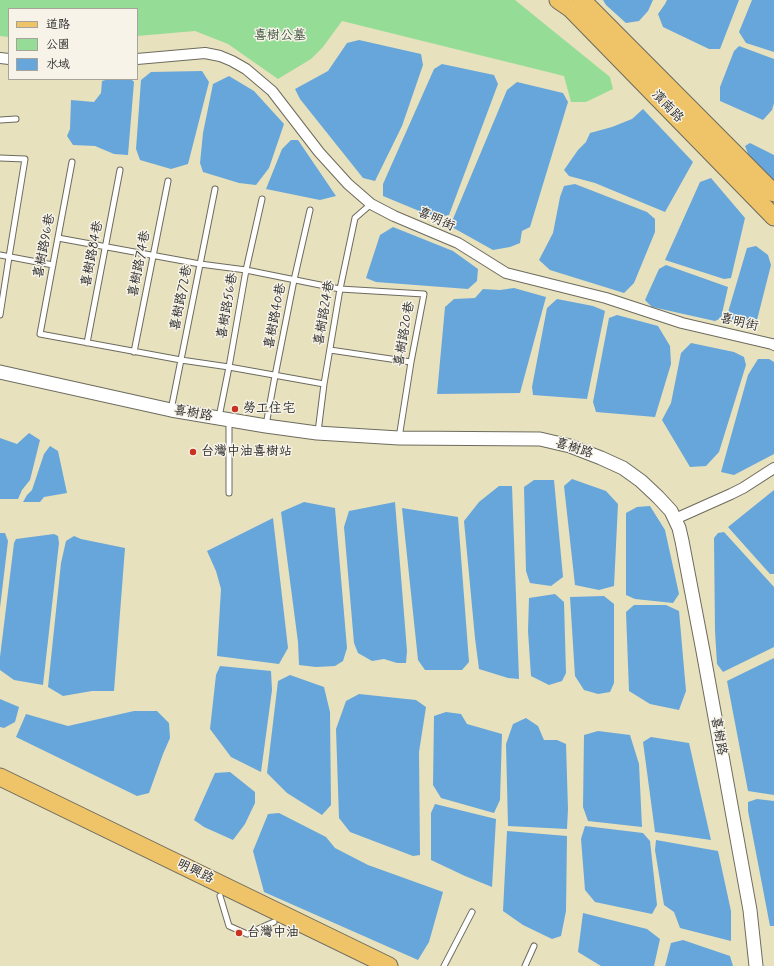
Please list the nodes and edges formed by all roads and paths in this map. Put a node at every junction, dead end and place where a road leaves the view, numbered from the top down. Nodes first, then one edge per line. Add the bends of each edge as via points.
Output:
1 (558, 0) edge
2 (582, 0) edge
3 (138, 59) edge
4 (0, 120) edge
5 (16, 120) dead end
6 (0, 158) edge
7 (72, 162) dead end
8 (120, 170) dead end
9 (168, 181) dead end
10 (215, 189) dead end
11 (774, 193) edge
12 (262, 199) dead end
13 (371, 204) junction
14 (310, 210) dead end
15 (774, 217) edge
16 (58, 238) junction
17 (105, 247) junction
18 (0, 255) edge
19 (153, 256) junction
20 (8, 257) junction
21 (53, 264) junction
22 (200, 264) junction
23 (246, 270) junction
24 (294, 280) junction
25 (340, 289) junction
26 (0, 315) edge
27 (88, 343) junction
28 (774, 345) edge
29 (330, 350) junction
30 (134, 352) junction
31 (181, 360) junction
32 (411, 362) junction
33 (229, 367) junction
34 (0, 372) edge
35 (275, 376) junction
36 (324, 384) junction
37 (171, 410) junction
38 (224, 419) junction
39 (266, 426) junction
40 (317, 433) junction
41 (399, 438) junction
42 (774, 468) edge
43 (229, 493) dead end
44 (675, 519) junction
45 (0, 777) edge
46 (0, 789) edge
47 (220, 896) junction
48 (472, 912) dead end
49 (274, 922) junction
50 (534, 946) dead end
51 (365, 966) edge
52 (389, 966) edge
53 (444, 966) edge
54 (525, 966) edge
55 (756, 966) edge

1 - 15 main road, 濱南路 via 571,9
2 - 11 main road, 濱南路
3 - 13 street, 喜明街 via 205,53 220,56 246,69 272,91 319,152 348,184
4 - 5 lane
6 - 20 lane via 25,159
7 - 16 lane, 喜樹路96巷
8 - 17 lane, 喜樹路84巷
9 - 19 lane, 喜樹路74巷
10 - 22 lane, 喜樹路72巷
12 - 23 lane, 喜樹路56巷
13 - 25 lane, 喜樹路24巷 via 355,218
13 - 28 street, 喜明街 via 458,243 506,273 606,298 682,323
14 - 24 lane, 喜樹路40巷
16 - 17 lane
16 - 21 lane, 喜樹路96巷
17 - 19 lane
17 - 27 lane, 喜樹路84巷
18 - 20 lane
19 - 22 lane
19 - 30 lane, 喜樹路74巷
20 - 21 lane
20 - 26 lane
21 - 27 lane, 喜樹路96巷 via 40,334
22 - 23 lane
22 - 31 lane, 喜樹路72巷
23 - 24 lane
23 - 33 lane, 喜樹路56巷
24 - 25 lane
24 - 35 lane, 喜樹路40巷
25 - 29 lane, 喜樹路24巷
25 - 32 lane, 喜樹路20巷 via 424,294
27 - 30 lane
29 - 32 lane
29 - 36 lane, 喜樹路24巷
30 - 31 lane
31 - 33 lane
31 - 37 lane, 喜樹路72巷
32 - 41 lane, 喜樹路20巷
33 - 35 lane
33 - 38 lane, 喜樹路56巷
34 - 37 street, 喜樹路
35 - 36 lane
35 - 39 lane, 喜樹路40巷
36 - 40 lane, 喜樹路24巷
37 - 38 street, 喜樹路
38 - 39 street, 喜樹路
38 - 43 lane, 喜樹路56巷
39 - 40 street, 喜樹路
40 - 41 street, 喜樹路
41 - 44 street, 喜樹路 via 529,438 570,446 624,468 650,488
42 - 44 street via 743,488
44 - 55 street, 喜樹路 via 682,541 705,659 750,910
45 - 52 main road, 明興路
46 - 47 main road, 明興路
47 - 49 main road, 明興路
47 - 49 lane via 230,926 248,934
48 - 53 lane
49 - 51 main road, 明興路
50 - 54 lane

